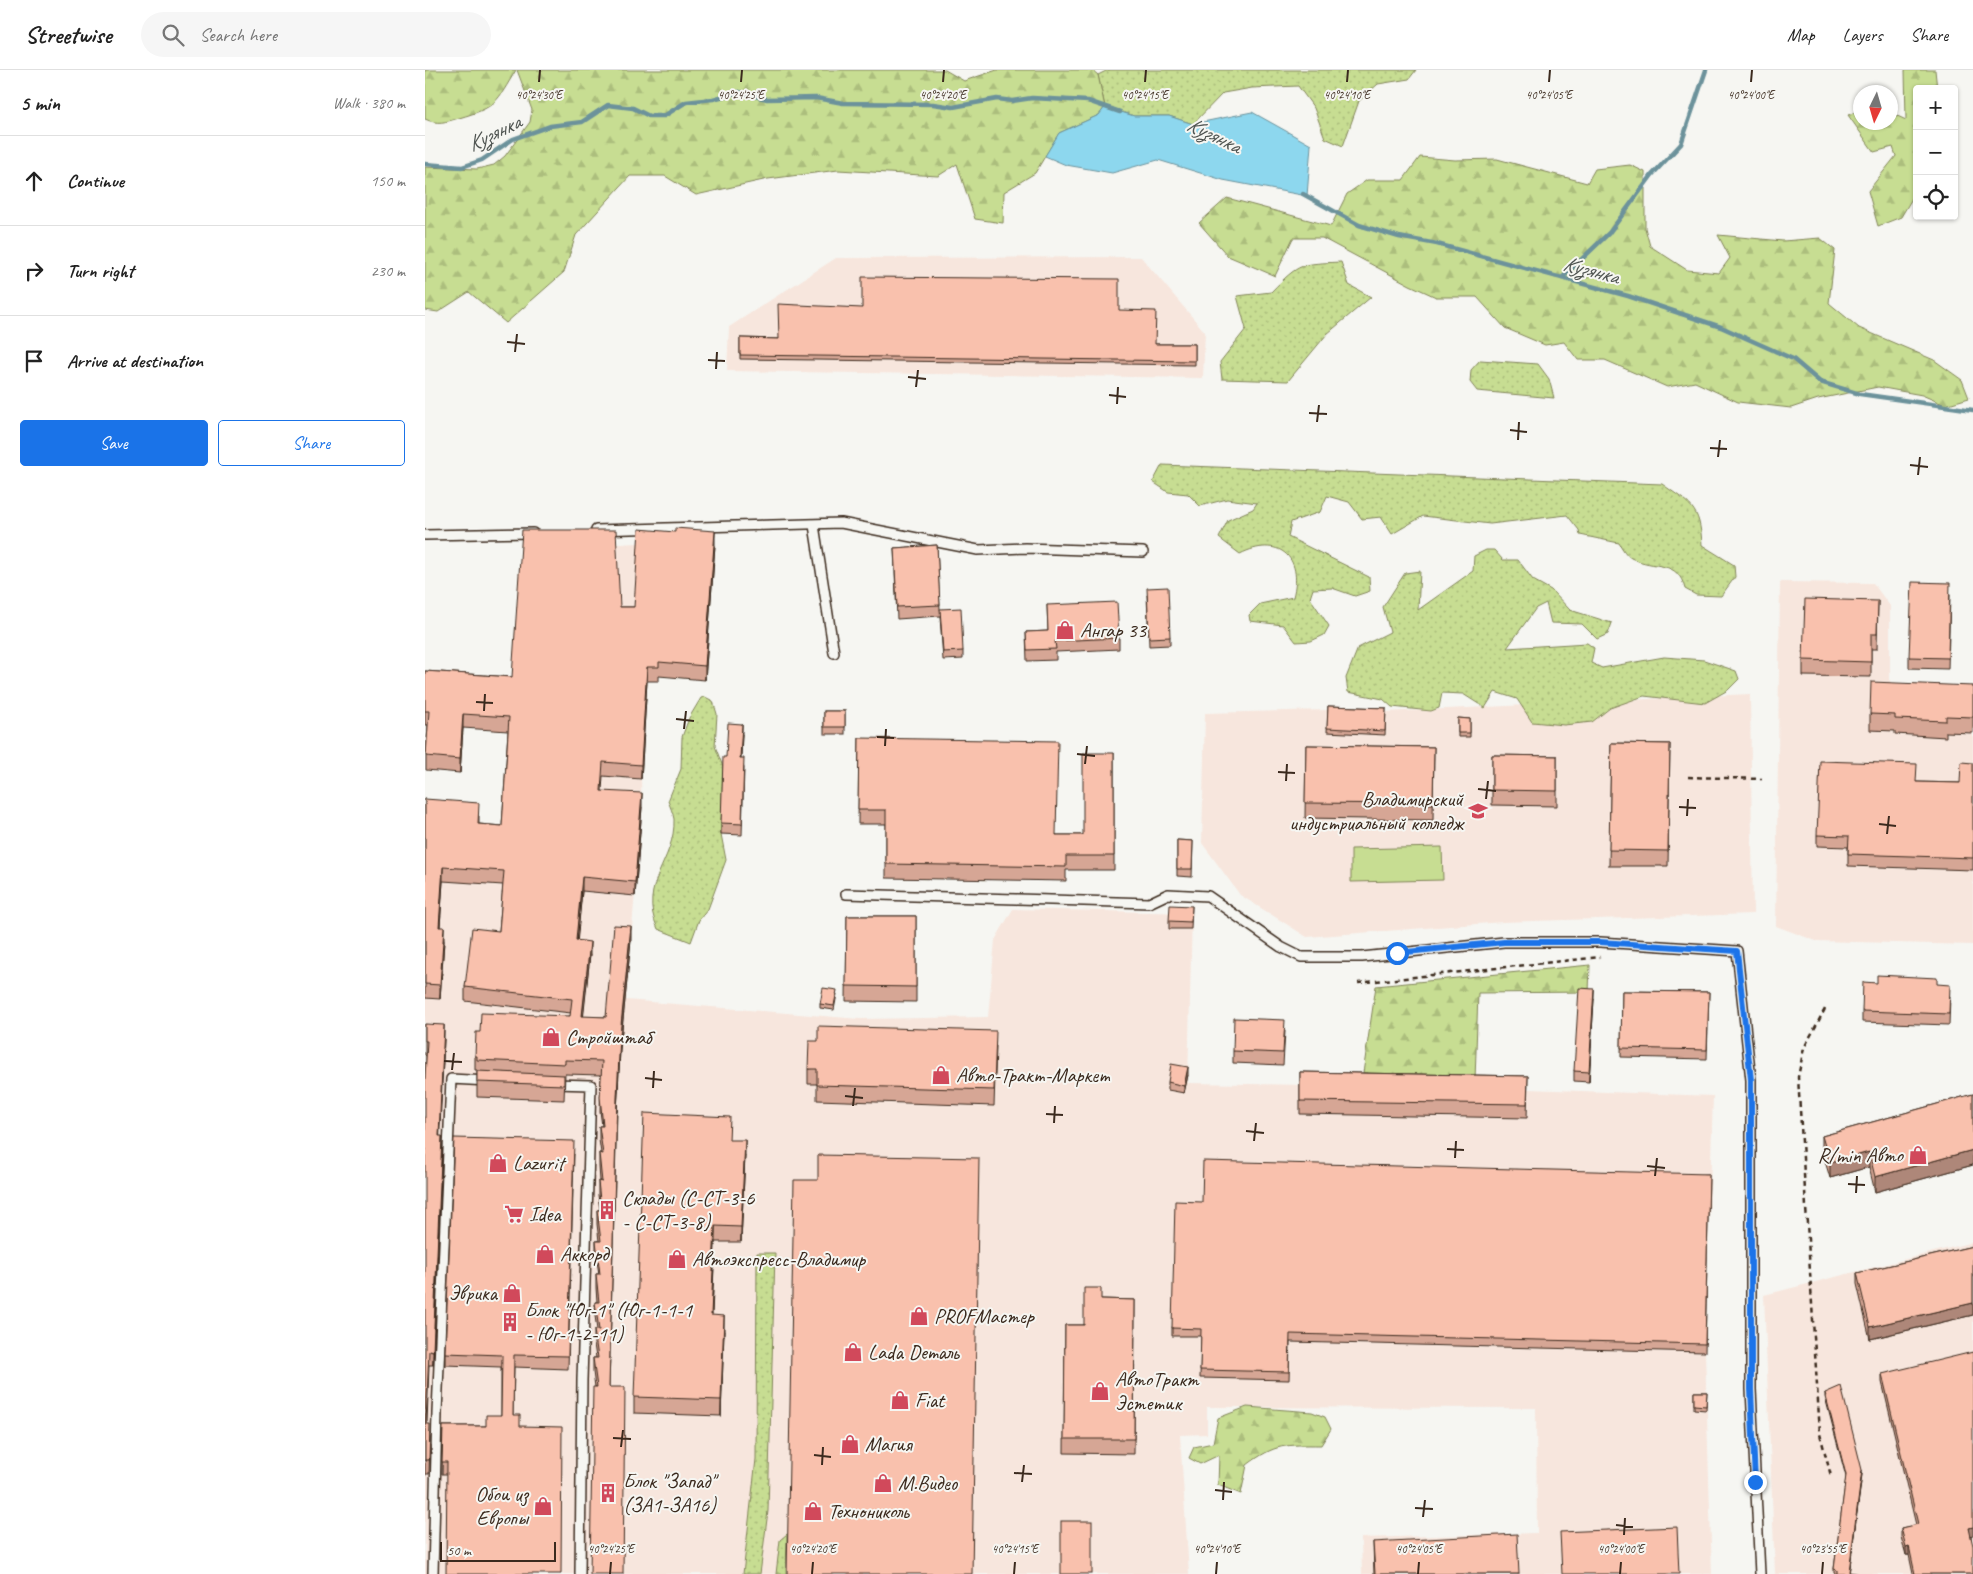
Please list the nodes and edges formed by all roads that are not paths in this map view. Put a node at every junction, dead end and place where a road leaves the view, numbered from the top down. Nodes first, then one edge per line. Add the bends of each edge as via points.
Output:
1 (814, 525) junction
2 (587, 531) edge
3 (538, 532) edge
4 (425, 535) edge
5 (1143, 552) dead end
6 (834, 653) dead end
7 (846, 894) dead end
8 (498, 1081) edge
9 (545, 1083) edge
10 (433, 1574) edge
11 (580, 1574) edge
12 (1760, 1574) edge

1 - 2 lane
1 - 5 lane via 841,523 977,550 1025,548
1 - 6 lane
3 - 4 lane
7 - 12 lane via 1149,903 1168,894 1208,896 1281,947 1301,957 1361,957 1504,942 1600,942 1737,951 1751,1080 1751,1389
8 - 10 lane via 451,1079
9 - 11 lane via 591,1085 581,1380

